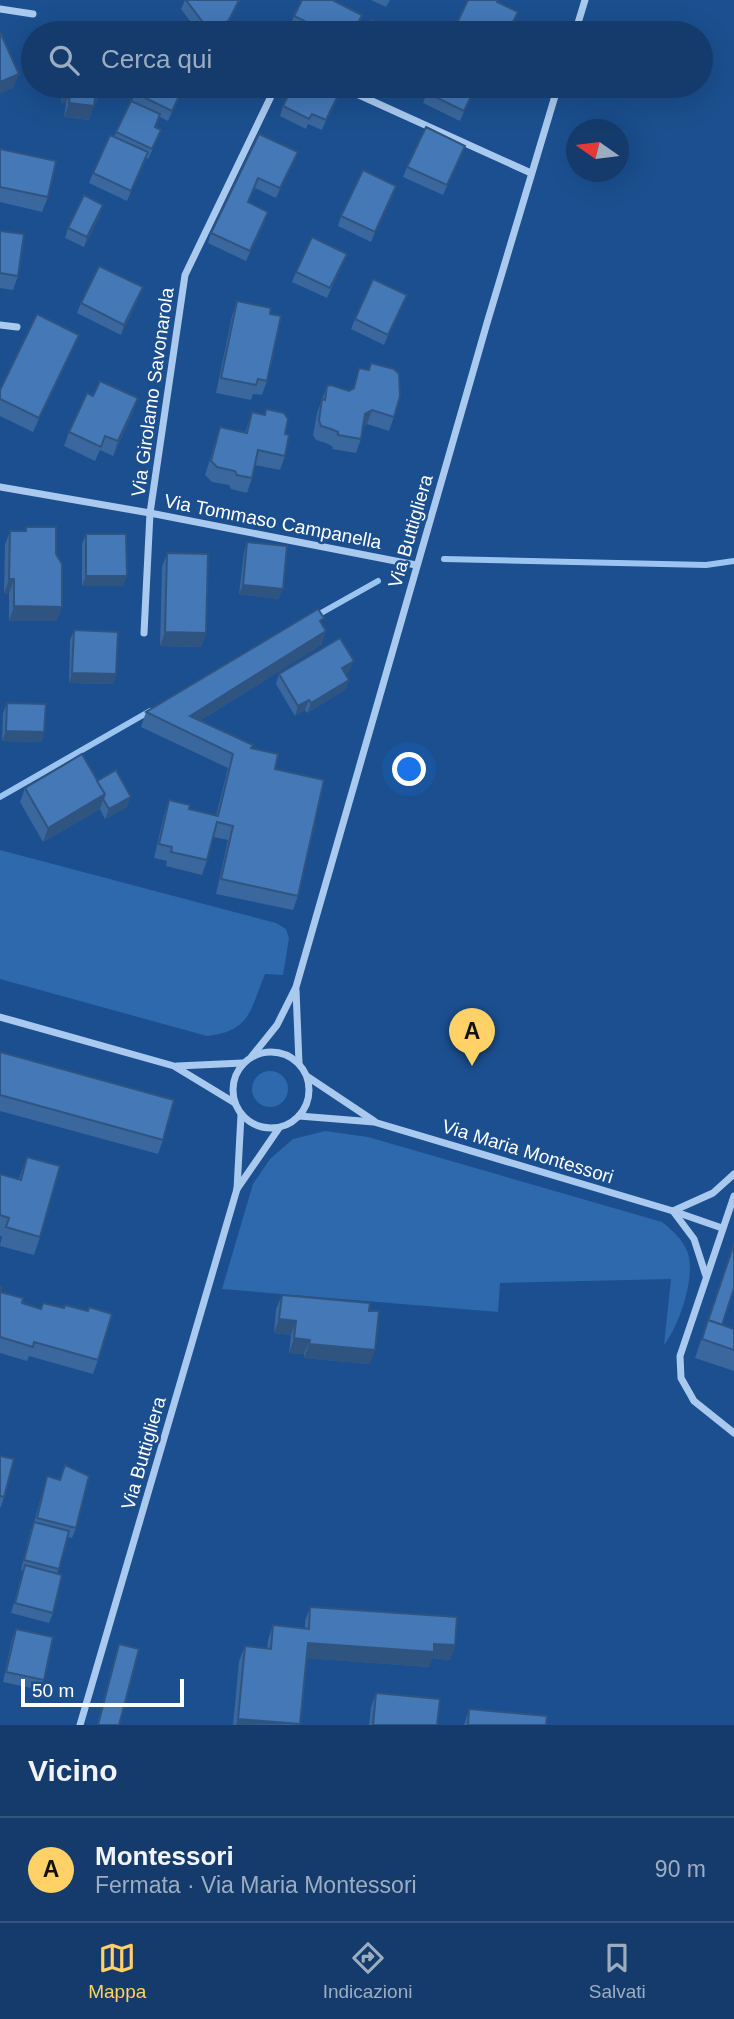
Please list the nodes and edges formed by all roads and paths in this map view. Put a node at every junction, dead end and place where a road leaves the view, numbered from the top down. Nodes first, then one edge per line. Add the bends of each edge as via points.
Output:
1 (585, 0) edge
2 (0, 9) edge
3 (33, 14) dead end
4 (579, 21) edge
5 (270, 98) edge
6 (365, 98) edge
7 (554, 98) edge
8 (531, 173) junction
9 (0, 325) edge
10 (17, 327) dead end
11 (0, 487) edge
12 (150, 513) junction
13 (416, 565) junction
14 (144, 633) dead end
15 (296, 987) junction
16 (0, 1017) edge
17 (252, 1056) junction
18 (243, 1063) junction
19 (299, 1063) junction
20 (174, 1066) junction
21 (307, 1077) junction
22 (235, 1103) junction
23 (241, 1115) junction
24 (299, 1116) junction
25 (374, 1122) junction
26 (279, 1128) junction
27 (734, 1174) edge
28 (237, 1189) junction
29 (734, 1196) edge
30 (673, 1211) junction
31 (722, 1228) junction
32 (707, 1277) junction
33 (734, 1433) edge
34 (80, 1725) edge

1 - 4 street
2 - 3 street
5 - 12 street, Via Girolamo Savonarola via 185,275
6 - 8 street
7 - 8 street, Via Buttigliera
8 - 13 street, Via Buttigliera
9 - 10 street
11 - 12 street, Via Tommaso Campanella
12 - 13 street, Via Tommaso Campanella
12 - 14 street, Via Girolamo Savonarola
13 - 15 street, Via Buttigliera
15 - 17 street, Via Buttigliera via 277,1025
15 - 19 street, Via Buttigliera
16 - 20 street
17 - 18 street
17 - 19 street via 277,1051
18 - 20 street
18 - 22 street via 233,1082
19 - 21 street
20 - 22 street
21 - 24 street via 309,1098
21 - 25 street, Via Maria Montessori
22 - 23 street
23 - 26 street via 259,1127
23 - 28 street, Via Buttigliera
24 - 25 street, Via Maria Montessori
24 - 26 street
25 - 30 street, Via Maria Montessori
26 - 28 street, Via Buttigliera
27 - 30 street via 713,1193
28 - 34 street, Via Buttigliera
29 - 31 street
30 - 31 street, Via Maria Montessori
30 - 32 street via 694,1239
31 - 32 street
32 - 33 street via 680,1356 681,1378 694,1401

